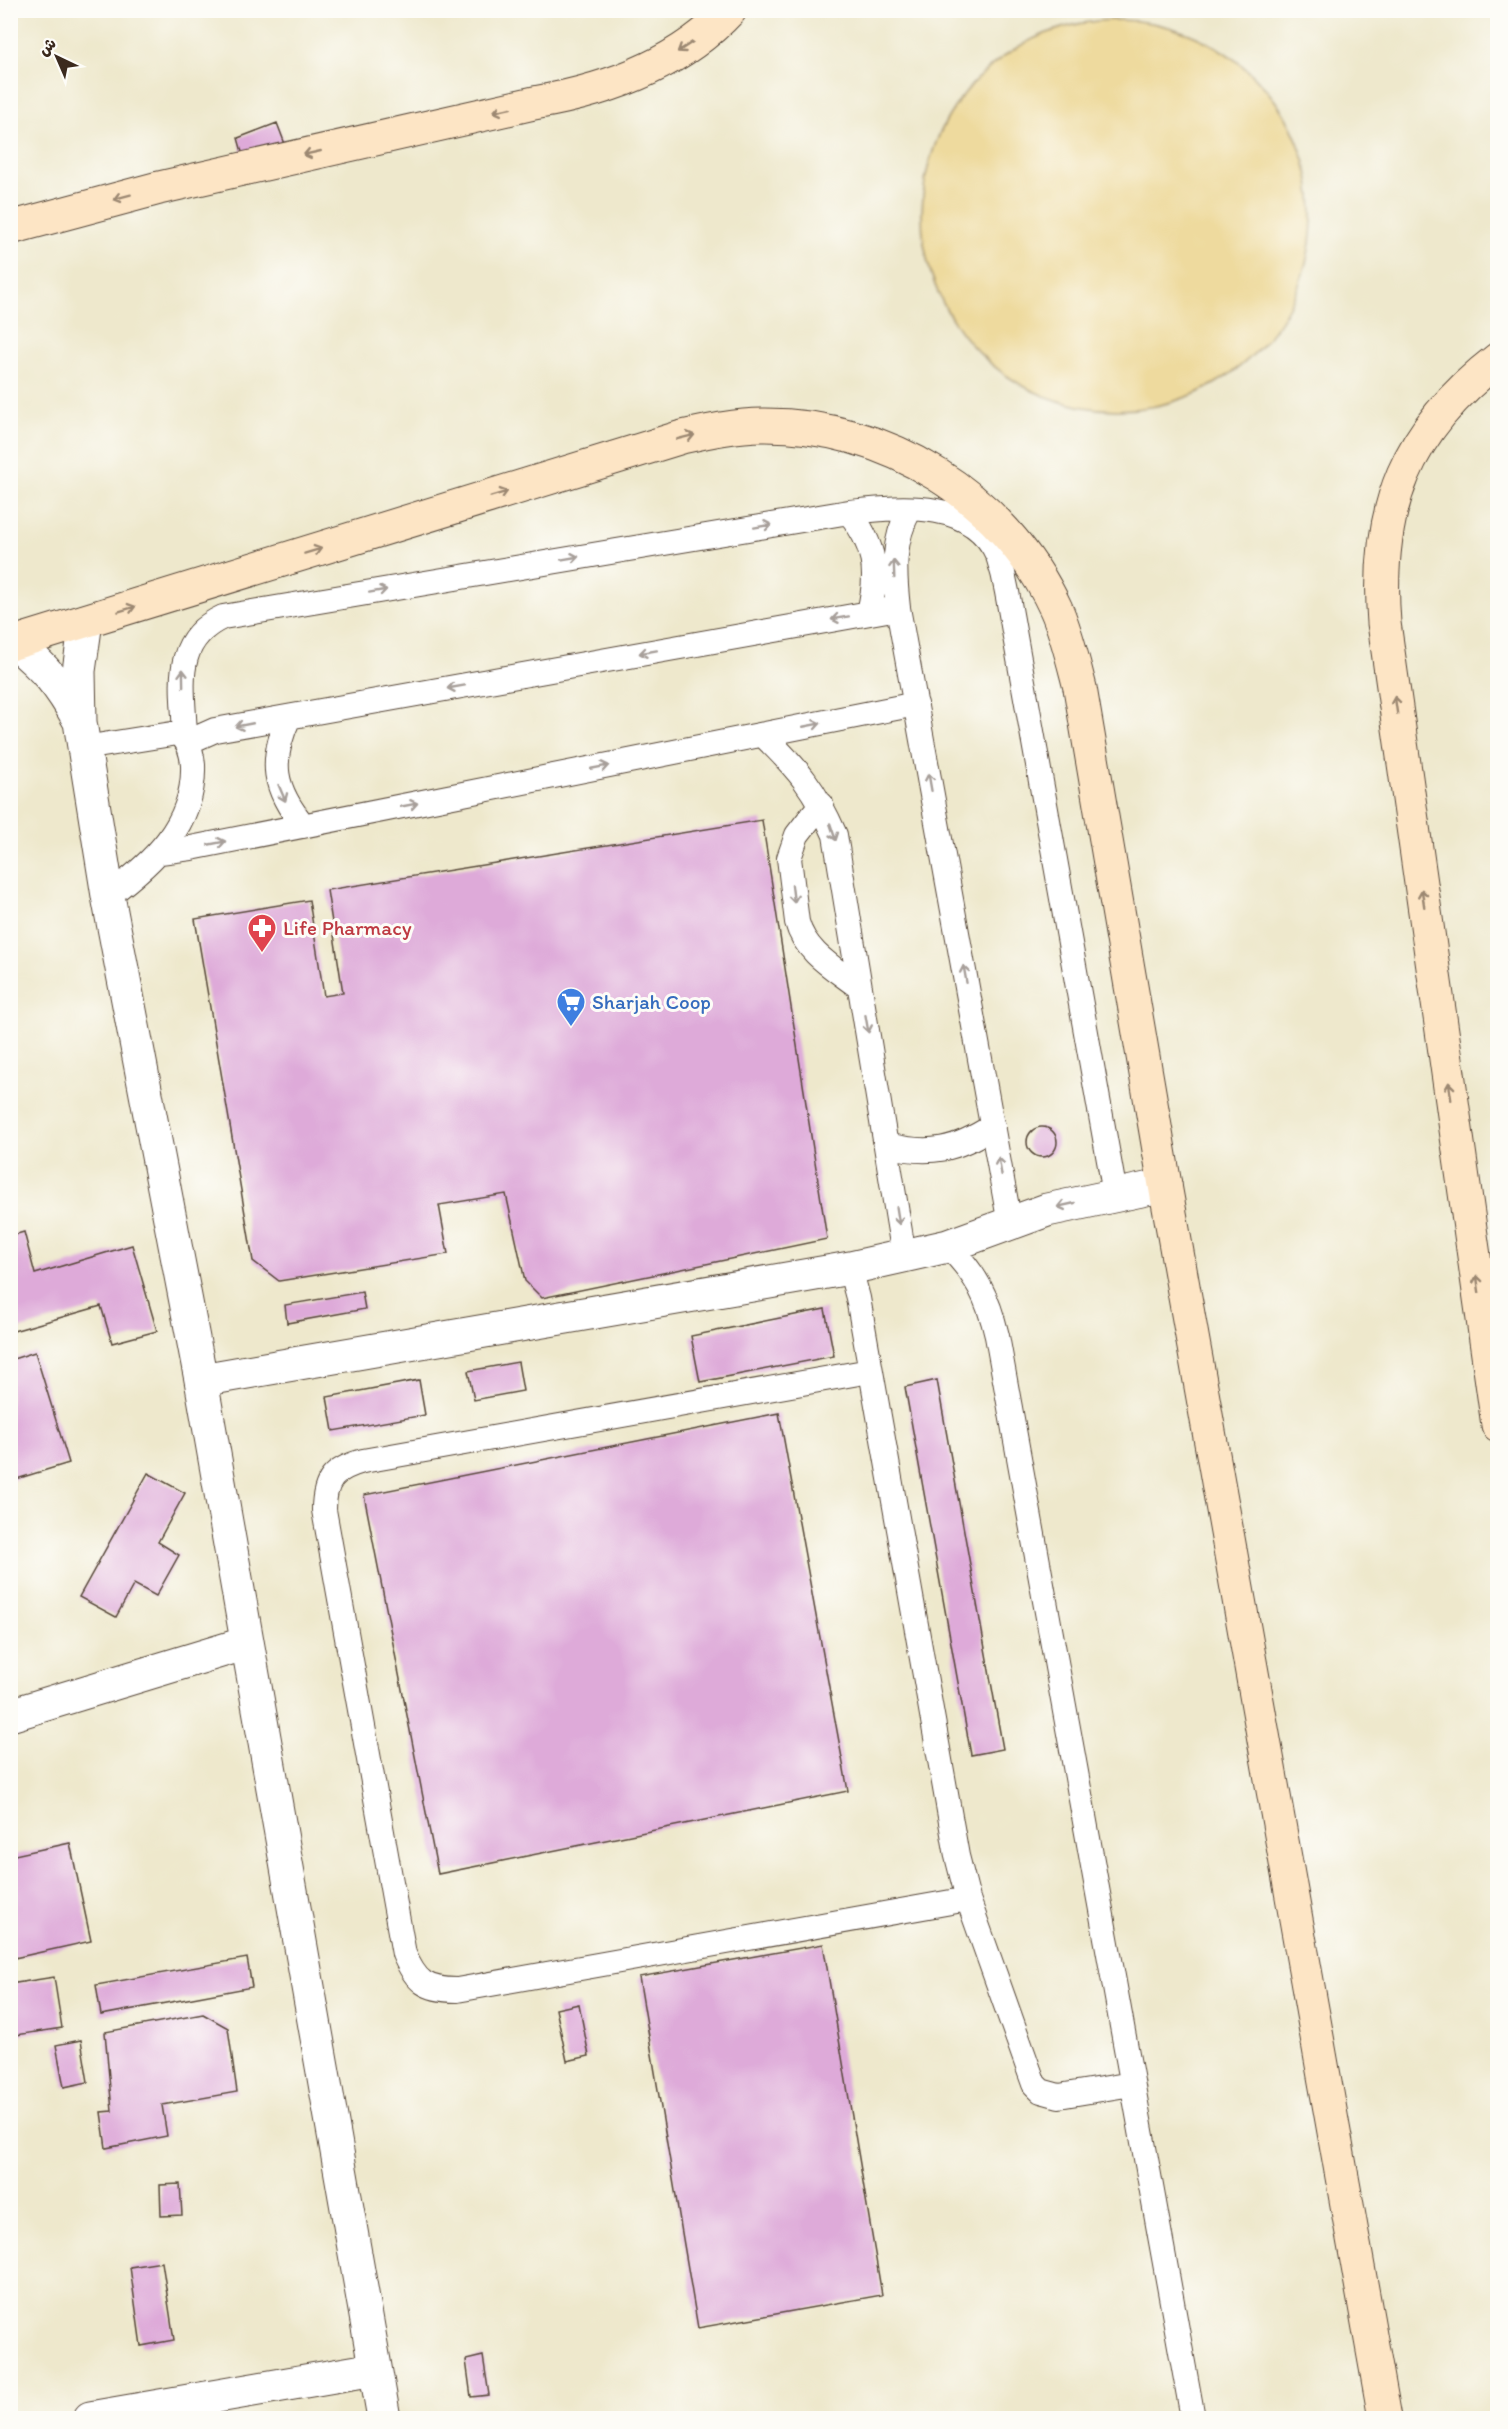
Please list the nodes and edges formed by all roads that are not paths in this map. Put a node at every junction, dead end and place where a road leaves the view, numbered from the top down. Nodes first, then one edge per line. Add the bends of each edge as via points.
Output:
1 (730, 10) edge
2 (10, 228) edge
3 (1497, 359) edge
4 (910, 508) junction
5 (849, 512) junction
6 (898, 608) junction
7 (869, 612) junction
8 (86, 621) junction
9 (13, 643) edge
10 (916, 704) junction
11 (289, 717) junction
12 (82, 735) junction
13 (763, 735) junction
14 (186, 739) junction
15 (822, 804) junction
16 (304, 826) junction
17 (160, 852) junction
18 (108, 896) junction
19 (860, 988) junction
20 (993, 1126) junction
21 (887, 1145) junction
22 (1165, 1185) junction
23 (1115, 1194) junction
24 (1010, 1224) junction
25 (948, 1246) junction
26 (904, 1256) junction
27 (850, 1268) junction
28 (870, 1371) junction
29 (201, 1380) junction
30 (1497, 1425) edge
31 (247, 1644) junction
32 (10, 1715) edge
33 (968, 1899) junction
34 (1132, 2084) junction
35 (375, 2369) junction
36 (90, 2418) edge
37 (384, 2418) edge
38 (1193, 2418) edge
39 (1385, 2418) edge

1 -> 2 main road via 692,43 656,65 576,96 159,188
30 -> 3 main road via 1381,584 1383,546 1404,472 1445,407
4 - 5 lane
6 -> 4 lane via 894,558
4 - 23 lane via 950,513 970,523 997,555 1004,578
5 - 7 lane via 870,546 875,590
14 -> 5 lane via 186,651 207,624 223,617
6 - 7 lane
6 - 10 lane
7 -> 11 lane
8 - 9 main road
8 - 12 street via 79,671
8 -> 22 main road via 682,437 722,428 762,425 842,433 918,462 952,483 1012,540 1056,609 1070,648
9 - 12 street via 41,664 64,691
13 -> 10 lane
20 -> 10 lane
11 -> 14 lane
11 -> 16 lane via 279,739 279,786 289,808
12 - 14 lane via 174,733
12 - 18 street
13 - 15 lane via 807,781
16 -> 13 lane
14 - 17 lane via 193,762 189,801 172,837
15 -> 19 lane via 835,835
15 -> 19 lane via 797,835 789,858 797,922 810,948
17 -> 16 lane
17 - 18 lane
18 - 29 street
19 -> 21 lane
20 - 21 lane via 952,1148 908,1150
24 -> 20 lane
21 -> 26 lane
22 - 23 street
22 - 39 main road
23 -> 24 street via 1047,1210
24 - 25 street
25 - 26 street
25 - 34 lane via 981,1286 997,1336
26 - 27 street
27 - 28 lane
27 - 29 street
28 - 33 lane
28 - 33 lane via 363,1461 346,1466 333,1477 324,1492 324,1510 404,1954 411,1971 423,1984 457,1990
29 - 31 street
31 - 32 street
31 - 35 street
33 - 34 lane via 1034,2084 1041,2091 1059,2096
34 - 38 lane
35 - 36 street
35 - 37 street

